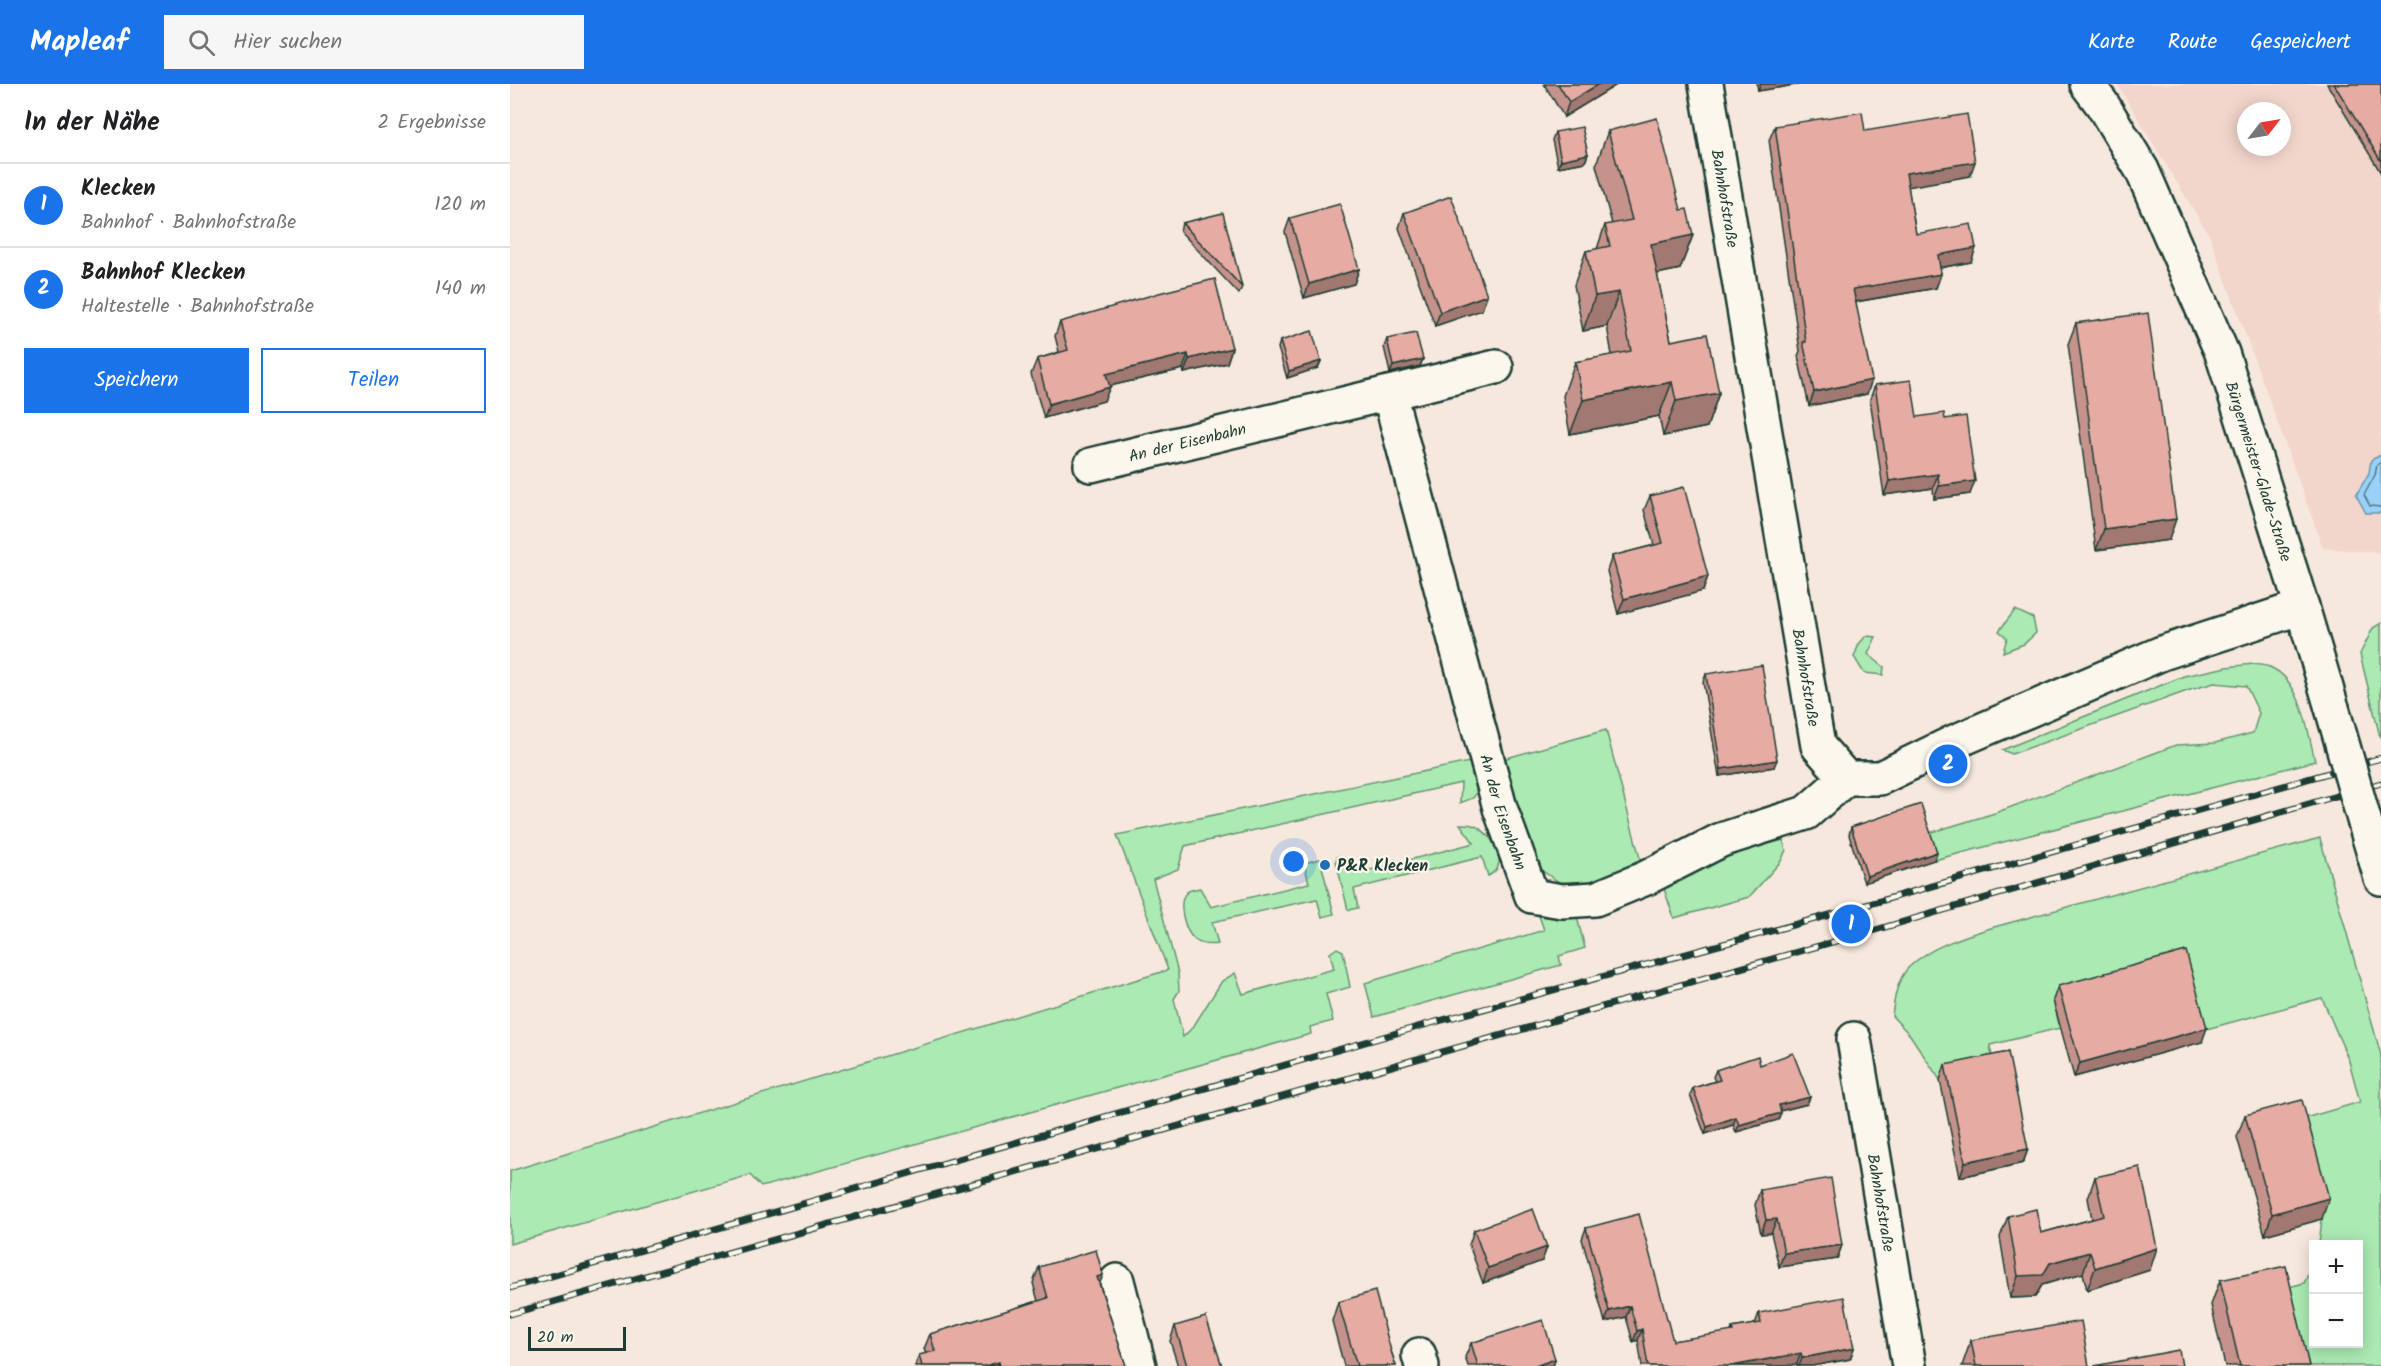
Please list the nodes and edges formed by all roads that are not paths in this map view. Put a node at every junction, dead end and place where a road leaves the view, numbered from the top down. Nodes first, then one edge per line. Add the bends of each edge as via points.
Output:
1 (1707, 84) edge
2 (2086, 84) edge
3 (1496, 367) dead end
4 (1389, 393) junction
5 (1091, 465) dead end
6 (2302, 607) junction
7 (1846, 778) junction
8 (2381, 878) edge
9 (1854, 1039) dead end
10 (1117, 1281) dead end
11 (1139, 1366) edge
12 (1909, 1366) edge

1 - 7 street, Bahnhofstraße via 1818,746
2 - 6 street, Bürgermeister-Glade-Straße via 2142,170 2222,353
3 - 4 street, An der Eisenbahn
4 - 5 street, An der Eisenbahn
4 - 7 street, An der Eisenbahn via 1500,808 1532,896 1562,901 1595,899 1614,892 1721,840 1806,813
6 - 7 street via 2162,653 1880,778
6 - 8 street, Bürgermeister-Glade-Straße, bridge
9 - 12 street, Bahnhofstraße
10 - 11 street

